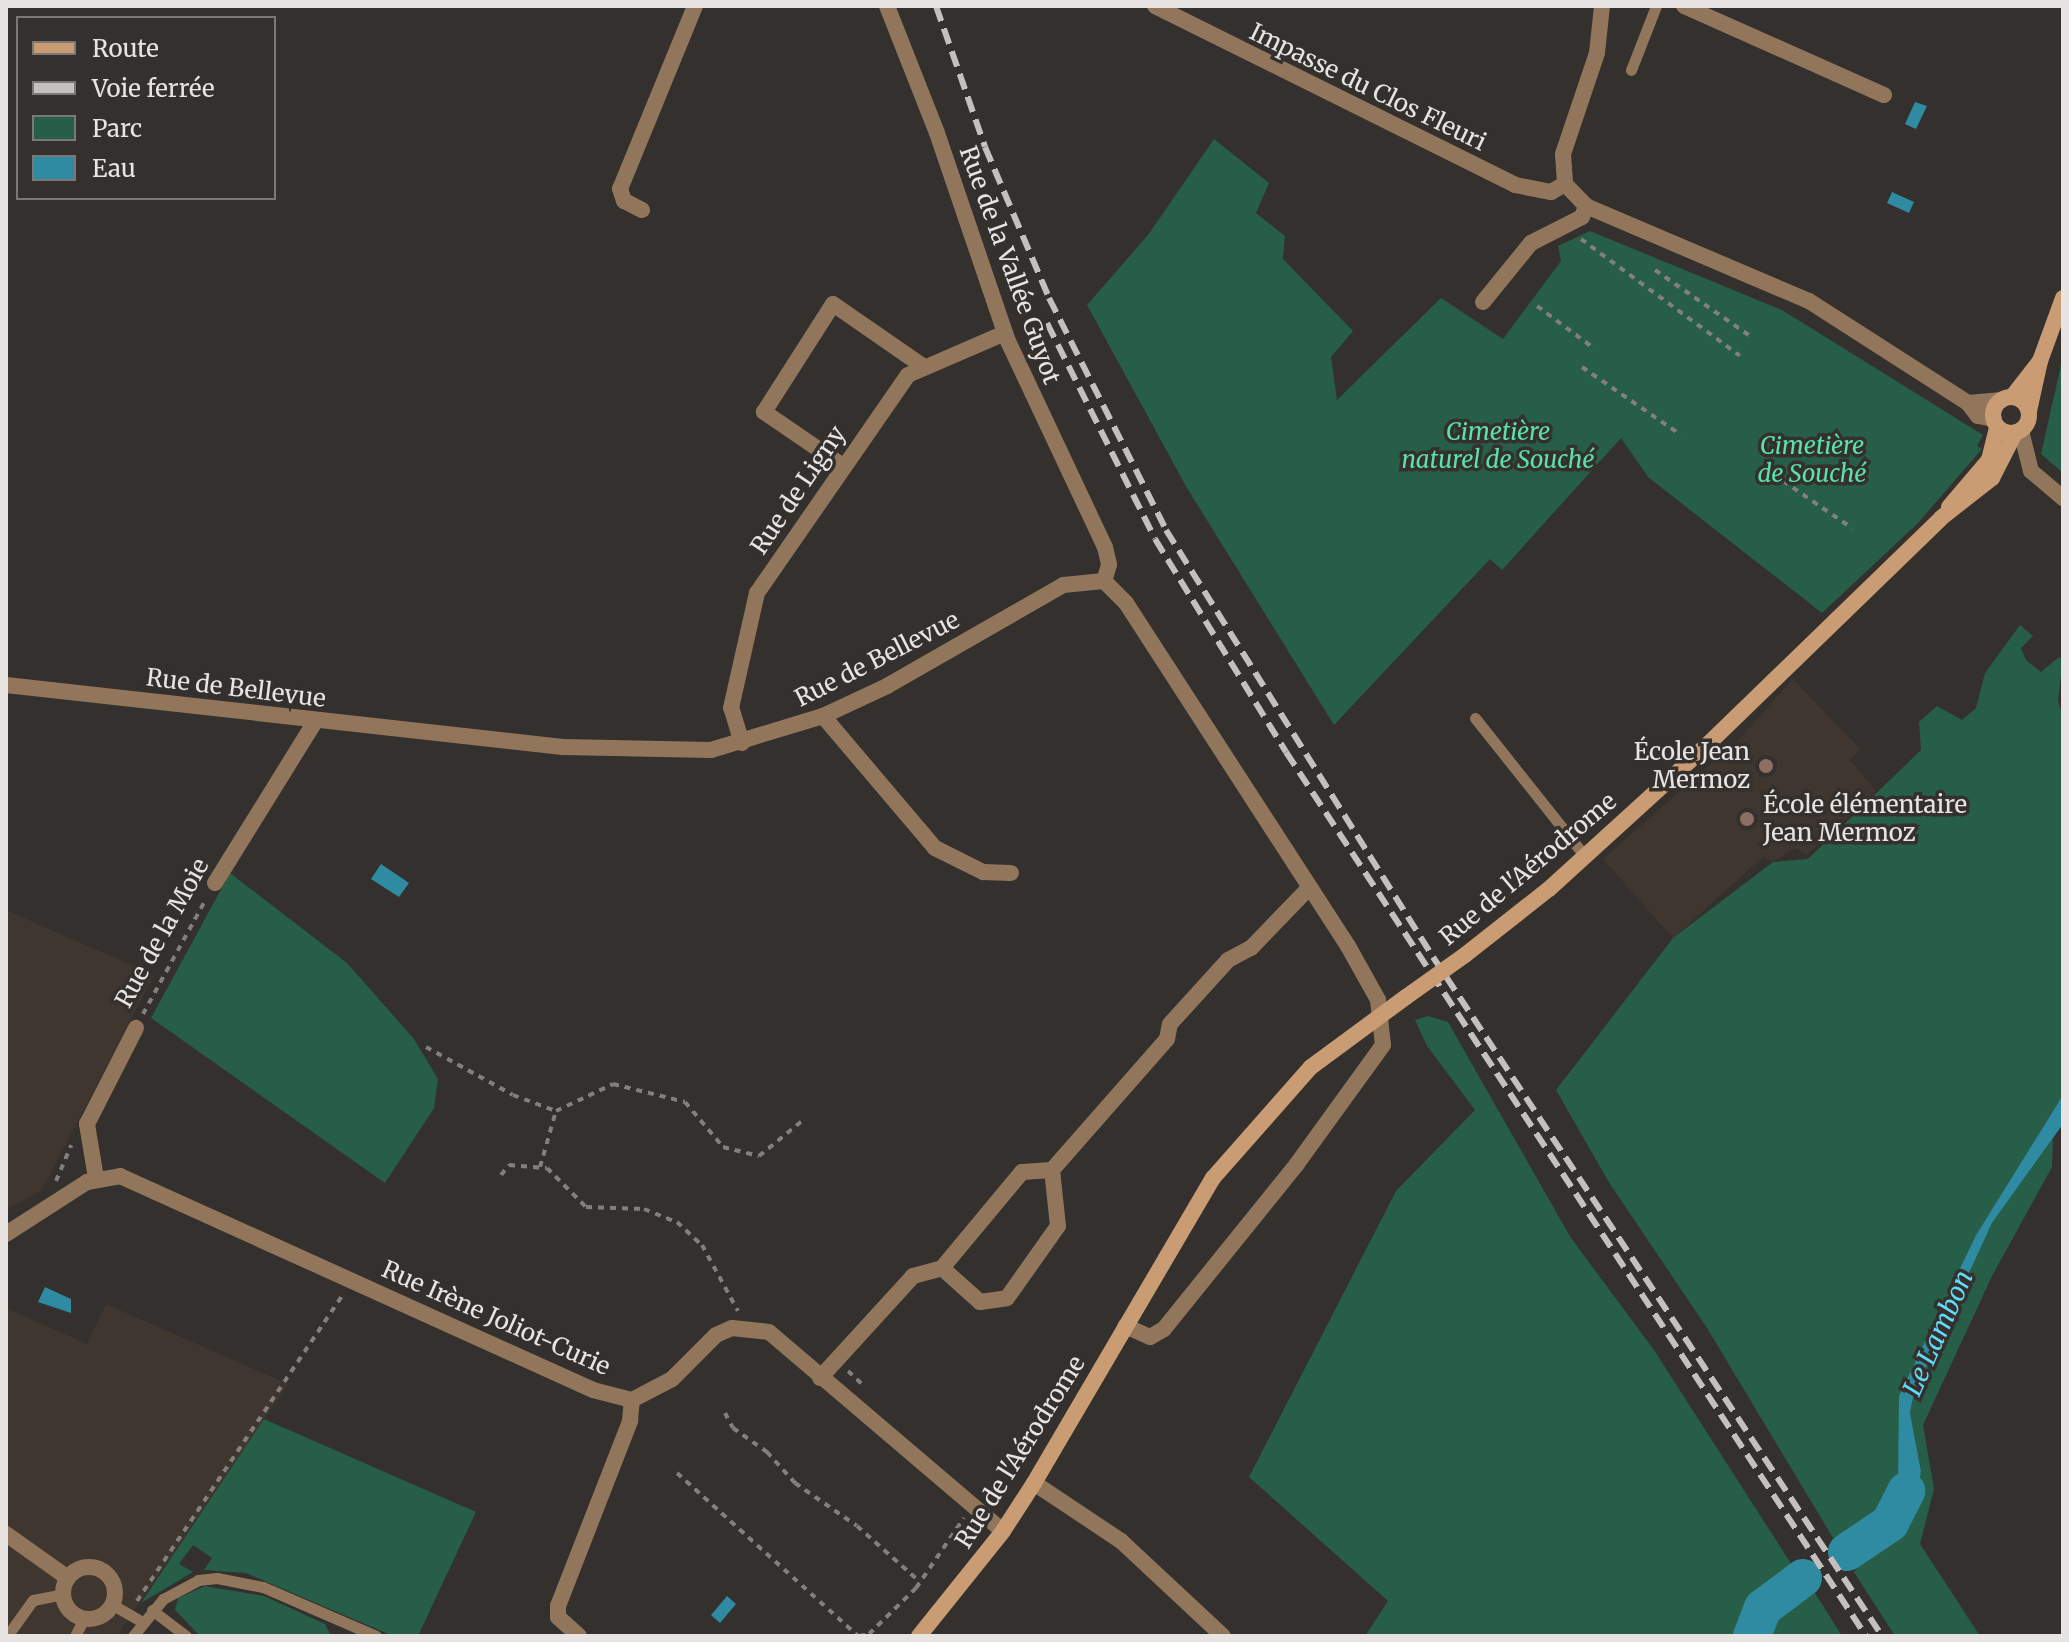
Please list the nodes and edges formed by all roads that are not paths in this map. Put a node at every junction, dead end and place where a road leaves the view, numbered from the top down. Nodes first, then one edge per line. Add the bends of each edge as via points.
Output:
1 (695, 6) edge
2 (887, 6) edge
3 (1155, 6) edge
4 (1602, 6) edge
5 (1656, 6) edge
6 (1684, 6) edge
7 (1631, 70) dead end
8 (1884, 95) dead end
9 (1565, 184) junction
10 (1586, 206) junction
11 (642, 210) dead end
12 (2063, 298) edge
13 (1483, 302) dead end
14 (1005, 333) junction
15 (2040, 361) junction
16 (921, 365) junction
17 (2007, 398) junction
18 (1968, 403) junction
19 (2029, 411) junction
20 (1995, 423) junction
21 (2018, 432) junction
22 (843, 466) junction
23 (2063, 498) edge
24 (1941, 518) junction
25 (1104, 581) junction
26 (6, 685) edge
27 (823, 716) junction
28 (1475, 718) dead end
29 (315, 722) junction
30 (742, 743) junction
31 (1584, 855) junction
32 (1011, 873) dead end
33 (215, 883) road end
34 (1309, 888) junction
35 (1379, 1013) junction
36 (136, 1028) road end
37 (1052, 1170) junction
38 (96, 1178) junction
39 (6, 1234) edge
40 (942, 1268) junction
41 (1125, 1326) junction
42 (820, 1378) junction
43 (632, 1400) junction
44 (1034, 1483) junction
45 (1003, 1531) junction
46 (6, 1534) edge
47 (65, 1586) junction
48 (120, 1610) junction
49 (152, 1610) junction
50 (83, 1620) junction
51 (142, 1622) junction
52 (371, 1635) edge
53 (7, 1636) edge
54 (75, 1636) edge
55 (133, 1636) edge
56 (186, 1636) edge
57 (579, 1636) edge
58 (919, 1636) edge
59 (1223, 1636) edge

1 - 11 street via 620,189 624,201
2 - 14 street, Rue de la Vallée Guyot
3 - 9 street, Impasse du Clos Fleuri via 1515,185 1551,192
4 - 9 street via 1593,65 1563,154
5 - 7 lane
6 - 8 street
9 - 10 street
10 - 13 street via 1582,217 1531,243
10 - 18 street via 1809,301
12 - 15 street
14 - 16 street, Rue de Ligny
14 - 25 street, Rue de la Vallée Guyot via 1105,547 1109,565
15 - 17 street
15 - 19 street
16 - 22 street, Rue de Ligny via 908,375
16 - 22 street via 833,304 764,412
17 - 18 street
17 - 19 street
17 - 20 street, Rue de l'Aérodrome
18 - 20 street via 1978,416
19 - 21 street, Rue de l'Aérodrome
20 - 21 street
20 - 24 street, Rue de l'Aérodrome via 1989,460
21 - 23 street via 2031,471
21 - 24 street, Rue de l'Aérodrome via 1992,478
22 - 30 street, Rue de Ligny via 757,593 731,708
24 - 31 street, Rue de l'Aérodrome via 1703,749
25 - 27 street, Rue de Bellevue via 1063,585 887,686
25 - 34 street via 1126,603
26 - 29 street, Rue de Bellevue
27 - 30 street, Rue de Bellevue
27 - 32 street via 935,848 983,872
28 - 31 lane
29 - 30 street, Rue de Bellevue via 636,752
29 - 33 street, Rue de la Moie
31 - 35 street, Rue de l'Aérodrome, bridge via 1465,955
34 - 35 street via 1369,980
34 - 37 street via 1199,992 1170,1024 1167,1039
35 - 41 street, Rue de l'Aérodrome via 1311,1067 1243,1138 1182,1225
35 - 41 street via 1383,1045 1374,1062 1164,1329 1150,1337
36 - 38 street, Rue de la Moie via 90,1114 86,1133
37 - 40 street via 1022,1172
37 - 40 street via 1058,1226 1007,1298 980,1302
38 - 39 street
38 - 43 street, Rue Irène Joliot-Curie via 120,1176 140,1183 593,1390
40 - 42 street via 913,1276
41 - 44 street, Rue de l'Aérodrome
42 - 43 street, Rue Irène Joliot-Curie via 769,1332 744,1328 716,1335 672,1379
42 - 45 street
43 - 57 street via 630,1421 558,1606 558,1617
44 - 45 street, Rue de l'Aérodrome
44 - 59 street via 1121,1541
45 - 58 street, Rue de l'Aérodrome
46 - 47 street
47 - 48 street via 82,1568 107,1573
47 - 50 street via 69,1610
47 - 53 lane via 33,1600
48 - 50 street
48 - 51 lane
49 - 51 lane
49 - 52 lane via 198,1580 237,1580
49 - 56 lane
50 - 54 lane
51 - 55 lane

